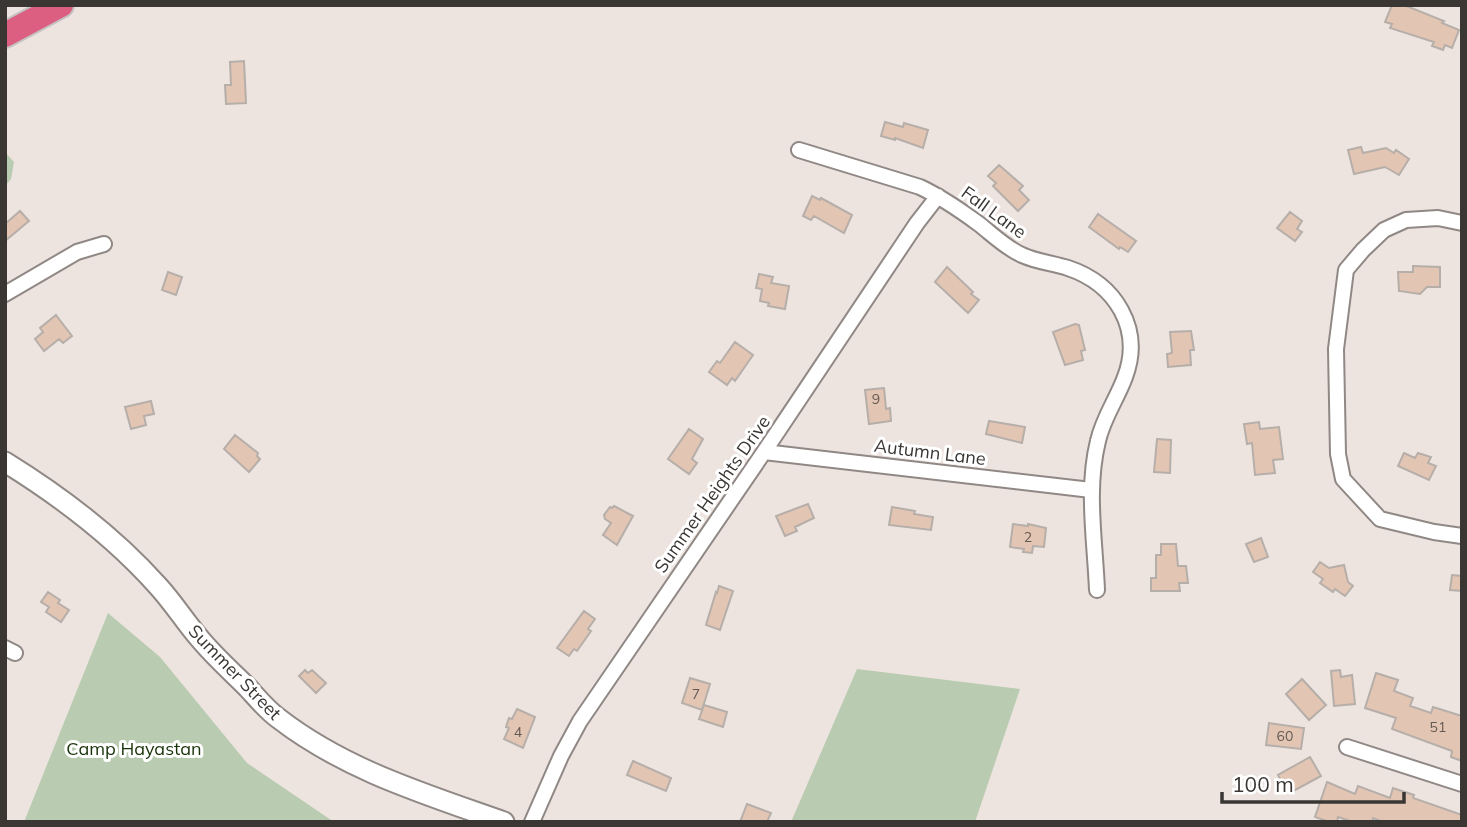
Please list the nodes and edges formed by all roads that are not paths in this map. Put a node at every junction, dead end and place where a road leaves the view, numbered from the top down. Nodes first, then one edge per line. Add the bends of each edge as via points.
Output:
1 (61, 5) edge
2 (5, 35) edge
3 (799, 150) dead end
4 (938, 196) junction
5 (1462, 223) edge
6 (104, 244) dead end
7 (5, 294) edge
8 (764, 452) junction
9 (5, 462) edge
10 (1091, 490) junction
11 (1462, 536) edge
12 (1097, 590) dead end
13 (1347, 747) dead end
14 (1462, 784) edge
15 (504, 822) edge
16 (532, 822) edge

1 - 2 highway
3 - 4 street, Fall Lane
4 - 8 street, Summer Heights Drive
4 - 10 street, Fall Lane via 1022,255 1089,277 1124,310 1131,354 1098,439
5 - 11 street via 1438,218 1406,220 1384,230 1363,250 1346,270 1336,349 1338,454 1343,479 1380,519
6 - 7 street via 77,252
8 - 10 street, Autumn Lane
8 - 16 street, Summer Heights Drive via 580,721
9 - 15 main road, Summer Street via 45,486 124,552 156,583 198,638 277,718 354,766
10 - 12 street, Fall Lane
13 - 14 street

